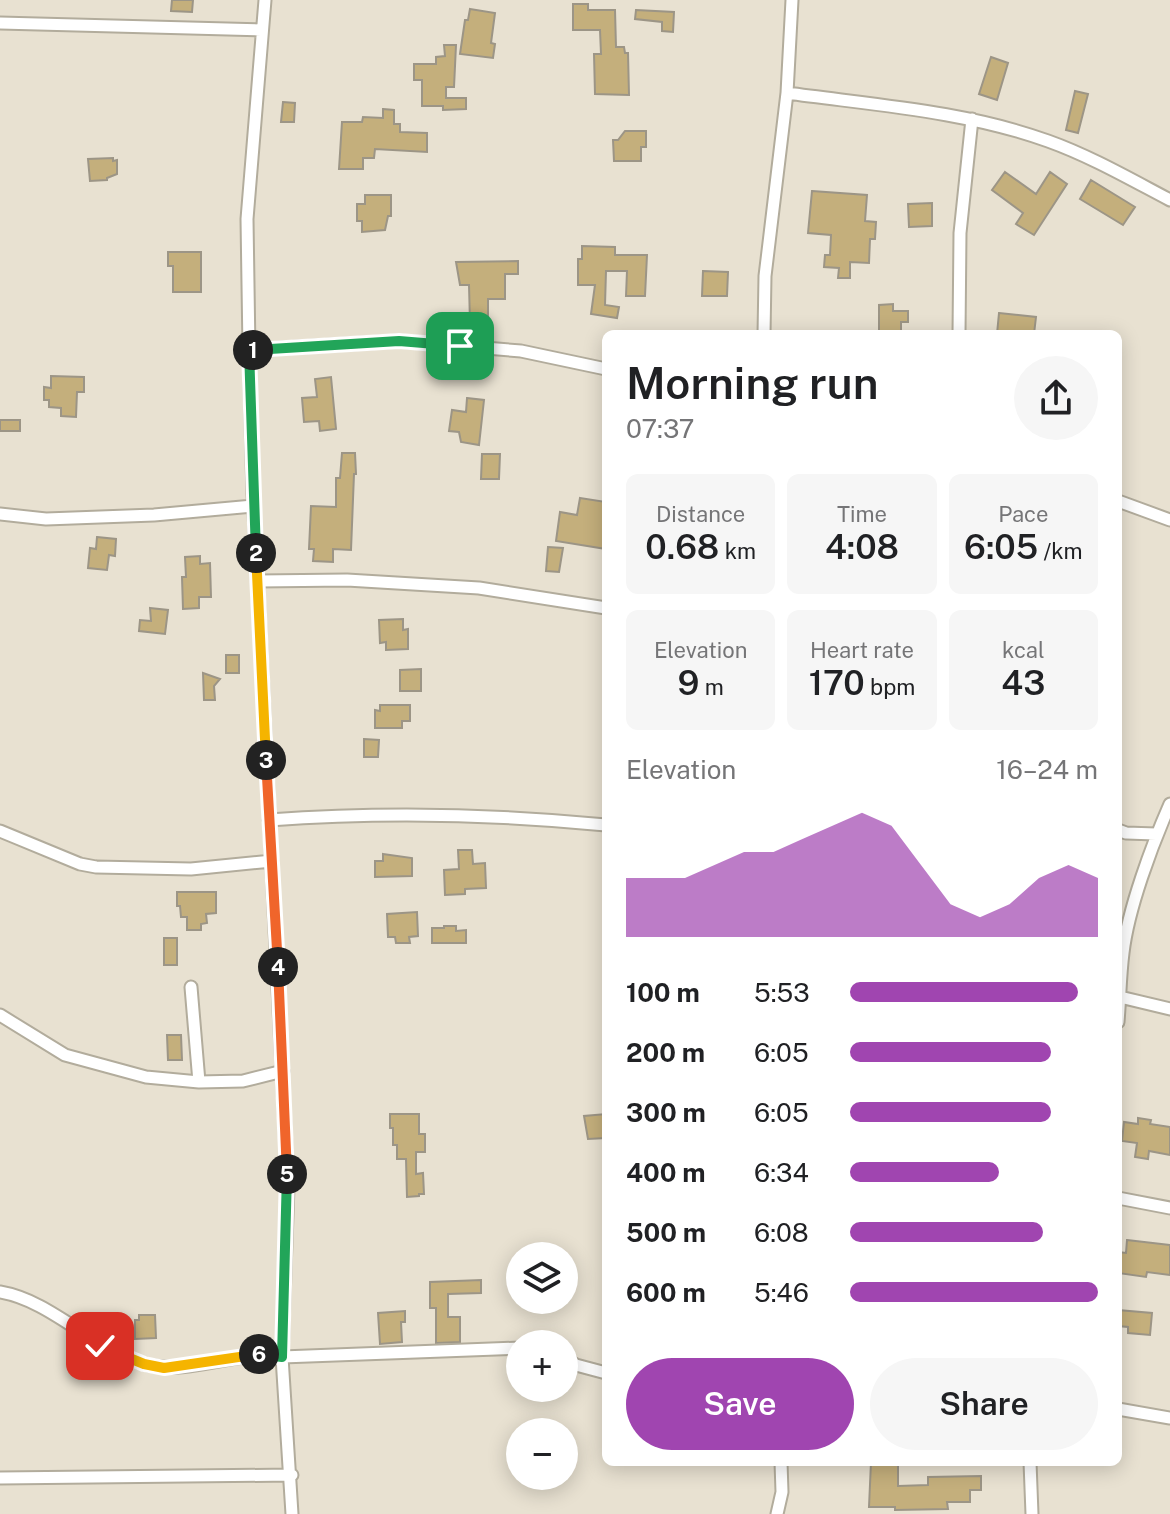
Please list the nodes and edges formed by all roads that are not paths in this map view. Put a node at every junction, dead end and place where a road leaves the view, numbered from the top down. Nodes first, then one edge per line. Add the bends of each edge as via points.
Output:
1 (265, 0) edge
2 (792, 0) edge
3 (0, 23) edge
4 (261, 30) junction
5 (787, 93) junction
6 (972, 119) junction
7 (1170, 200) edge
8 (764, 330) edge
9 (959, 330) edge
10 (249, 350) junction
11 (602, 368) edge
12 (1122, 502) edge
13 (253, 506) junction
14 (0, 514) edge
15 (1170, 520) edge
16 (258, 581) junction
17 (602, 607) edge
18 (1170, 804) edge
19 (269, 820) junction
20 (602, 825) edge
21 (0, 831) edge
22 (1122, 832) edge
23 (1156, 834) junction
24 (272, 861) junction
25 (1122, 964) edge
26 (191, 987) dead end
27 (1122, 990) edge
28 (1170, 1009) edge
29 (0, 1015) edge
30 (283, 1071) junction
31 (199, 1082) junction
32 (1122, 1199) edge
33 (1170, 1208) edge
34 (0, 1292) edge
35 (506, 1349) edge
36 (282, 1357) junction
37 (578, 1363) edge
38 (602, 1372) edge
39 (1122, 1410) edge
40 (1170, 1418) edge
41 (781, 1466) edge
42 (1030, 1466) edge
43 (292, 1475) junction
44 (0, 1478) edge
45 (292, 1514) edge
46 (777, 1514) edge
47 (1032, 1514) edge

1 - 4 street
2 - 5 street
3 - 4 street
4 - 10 street via 247,219
5 - 6 street
5 - 8 street via 769,230
6 - 7 street via 1071,149
6 - 9 street via 960,233
10 - 11 street via 399,341 521,351
10 - 13 street
12 - 15 street
13 - 14 street via 46,519
13 - 16 street
16 - 17 street via 479,588
16 - 19 street
18 - 23 street
19 - 20 street via 409,815
19 - 24 street
21 - 24 street via 96,867 191,869
22 - 23 street
23 - 25 street
24 - 30 street
26 - 31 street
27 - 28 street
29 - 31 street via 65,1055 146,1077
30 - 31 street via 243,1081
30 - 36 street via 288,1187
32 - 33 street
34 - 36 street via 24,1298 100,1346 144,1364 164,1368 258,1354
35 - 36 street
36 - 43 street
37 - 38 street
39 - 40 street
41 - 46 street
42 - 47 street
43 - 44 street
43 - 45 street

